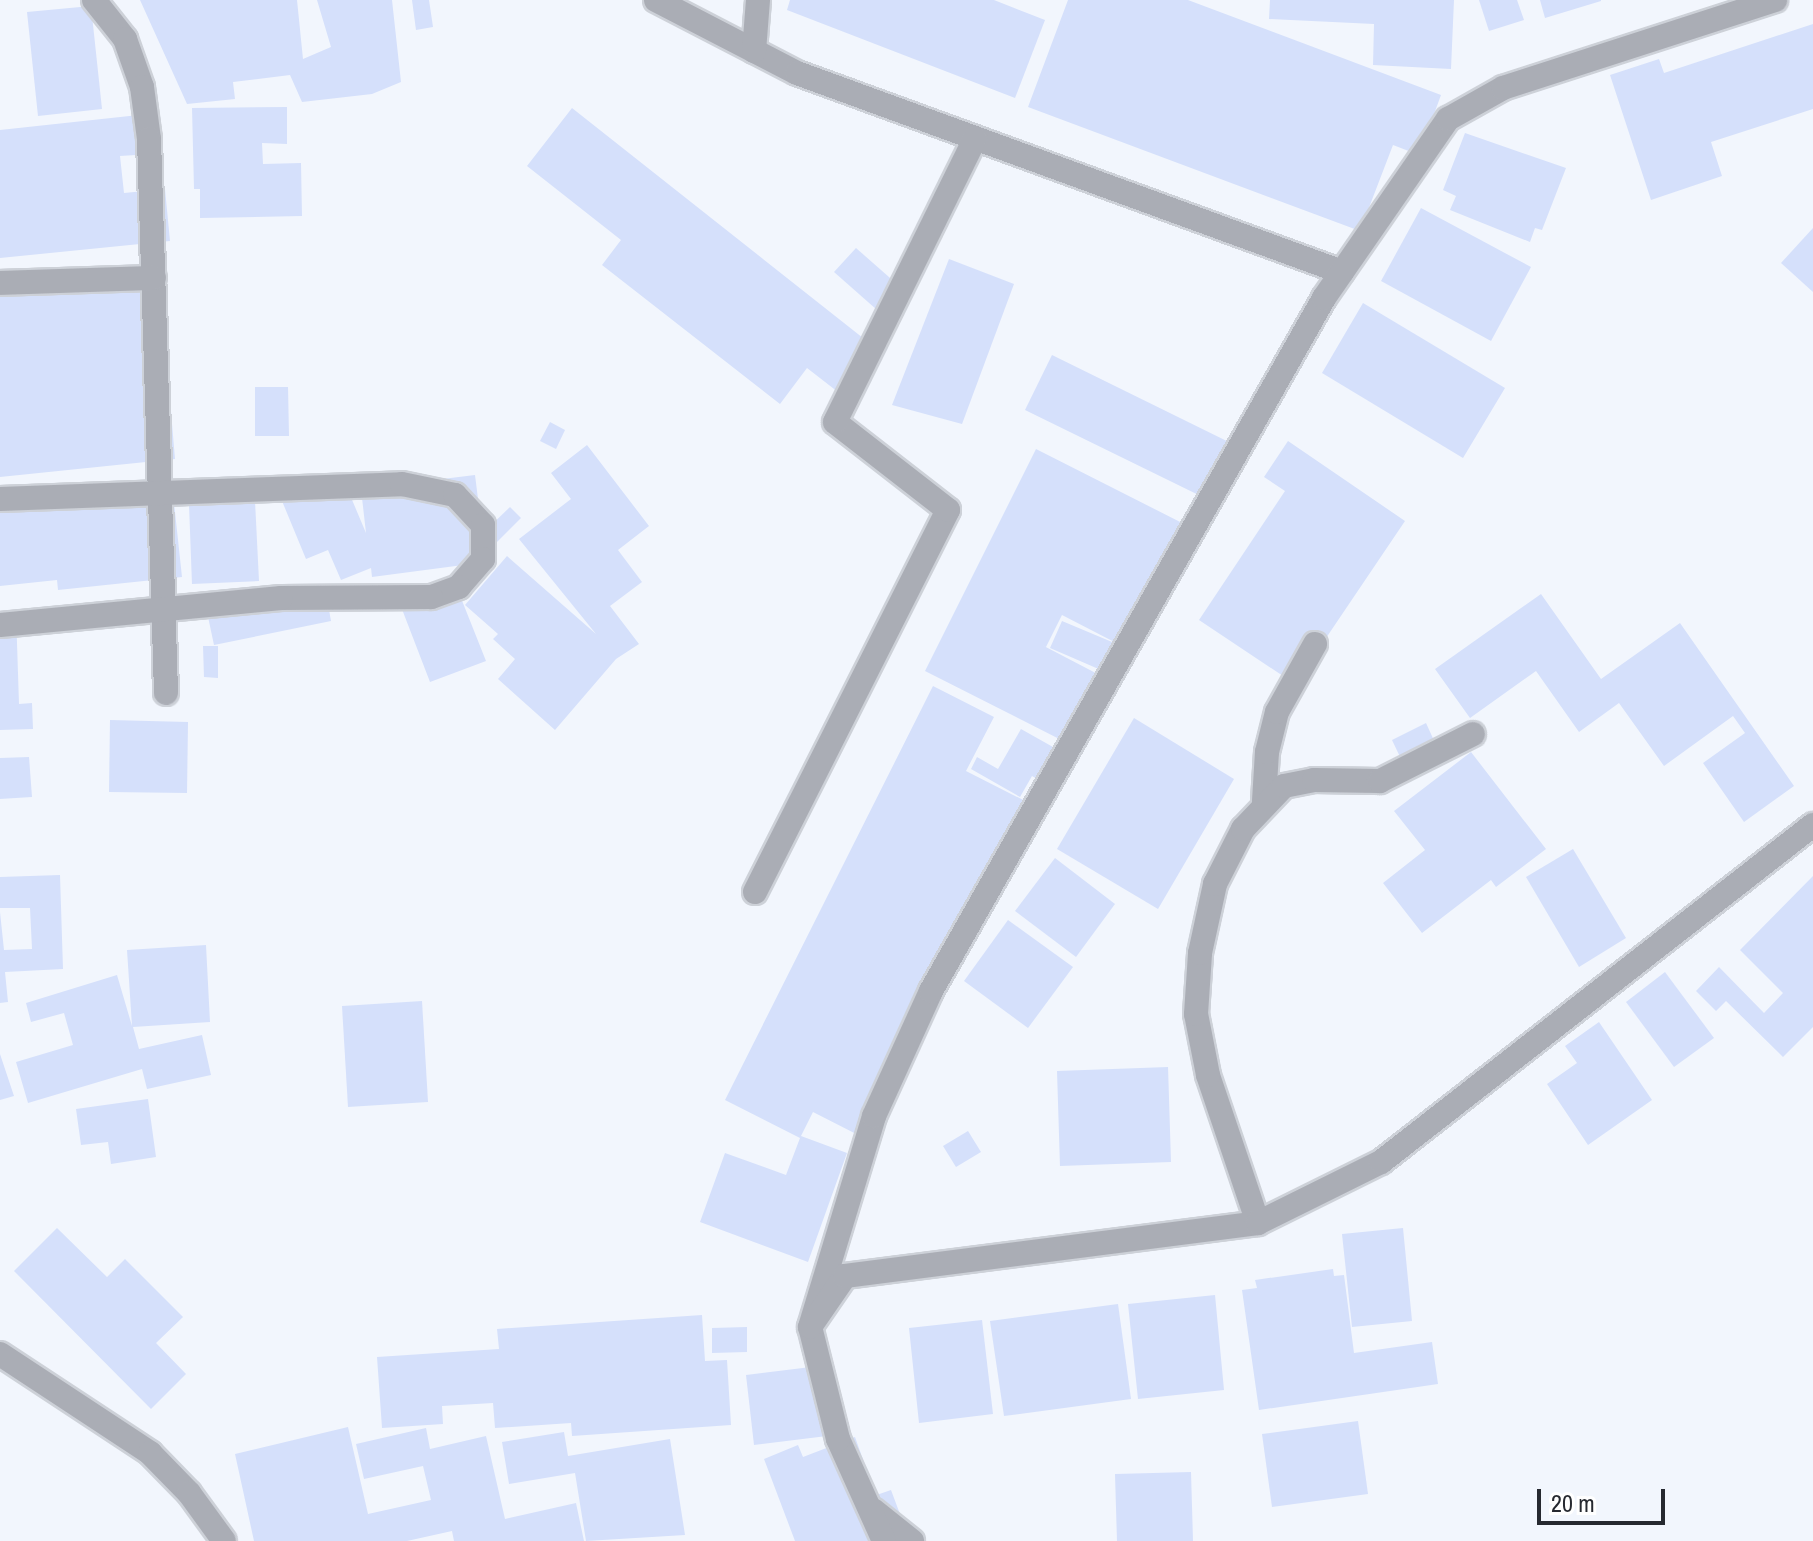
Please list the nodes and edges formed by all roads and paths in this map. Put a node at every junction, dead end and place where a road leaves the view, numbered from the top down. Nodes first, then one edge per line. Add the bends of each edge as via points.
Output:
1 (94, 0) edge
2 (656, 0) edge
3 (758, 0) edge
4 (1775, 0) edge
5 (754, 51) junction
6 (975, 139) junction
7 (1342, 272) junction
8 (154, 278) junction
9 (0, 283) edge
10 (160, 497) junction
11 (0, 499) edge
12 (163, 613) junction
13 (0, 625) edge
14 (1315, 644) dead end
15 (166, 693) dead end
16 (1473, 734) dead end
17 (1264, 801) junction
18 (1813, 825) edge
19 (755, 892) dead end
20 (1258, 1223) junction
21 (810, 1327) junction
22 (0, 1354) edge
23 (868, 1506) junction
24 (224, 1541) edge
25 (884, 1541) edge
26 (912, 1541) edge

1 - 8 street via 125,39 142,87
2 - 5 street
3 - 5 street
4 - 7 street via 1503,88 1448,119
5 - 6 street via 797,73
6 - 7 street
6 - 19 street via 835,422 948,510
7 - 21 street via 931,991 874,1116
8 - 9 street
8 - 10 street
10 - 11 street
10 - 12 street
10 - 12 street via 402,484 455,495 483,525 483,559 459,587 431,597 281,598
12 - 13 street
12 - 15 street
14 - 17 street via 1277,712 1267,752
16 - 17 street via 1380,781 1314,780 1284,786
17 - 20 street via 1215,884 1200,953 1196,1014 1208,1075
18 - 20 street via 1381,1162
20 - 21 street via 845,1276
21 - 23 street via 838,1439
22 - 24 street via 150,1453 189,1493
23 - 25 street
23 - 26 street

